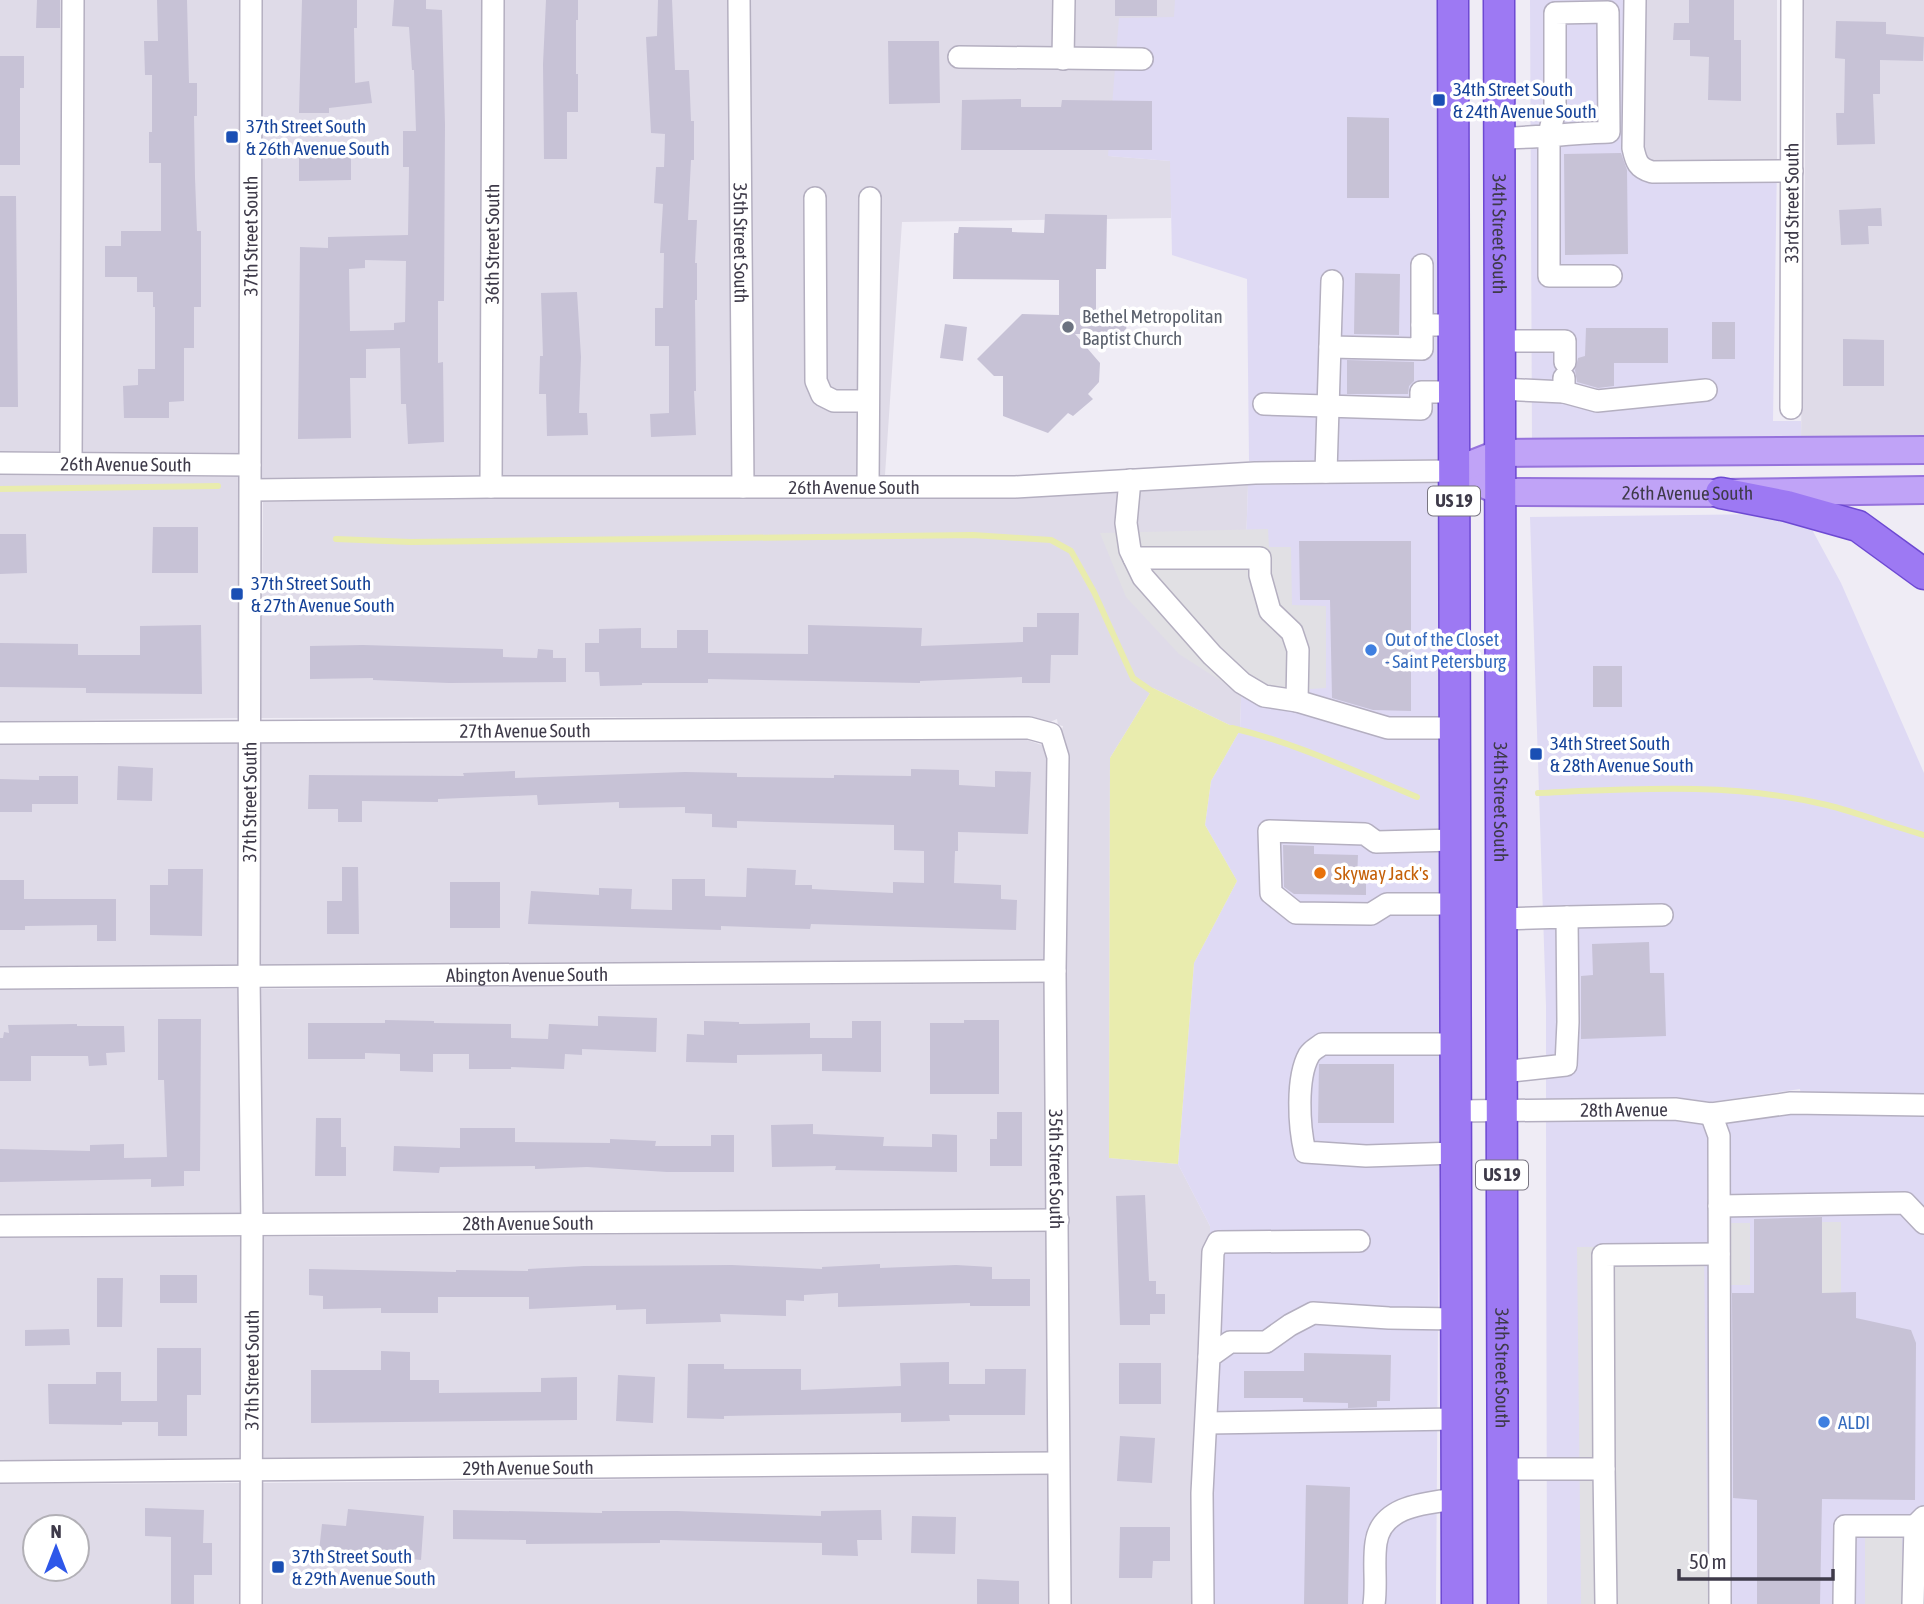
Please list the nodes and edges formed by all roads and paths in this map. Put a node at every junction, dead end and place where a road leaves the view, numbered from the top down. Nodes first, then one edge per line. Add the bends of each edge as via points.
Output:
1 (72, 0) edge
2 (251, 0) edge
3 (493, 0) edge
4 (739, 0) edge
5 (1063, 0) edge
6 (1453, 0) edge
7 (1499, 0) edge
8 (1636, 0) edge
9 (1792, 0) edge
10 (959, 57) dead end
11 (1063, 59) junction
12 (1142, 59) dead end
13 (1549, 134) junction
14 (1499, 138) junction
15 (1792, 171) junction
16 (815, 198) dead end
17 (870, 198) dead end
18 (1422, 264) dead end
19 (1611, 276) dead end
20 (1332, 281) dead end
21 (1422, 325) junction
22 (1454, 325) junction
23 (1500, 341) junction
24 (1330, 348) junction
25 (1564, 378) junction
26 (1500, 389) junction
27 (1706, 390) dead end
28 (1454, 392) junction
29 (867, 401) junction
30 (1264, 404) dead end
31 (1328, 407) junction
32 (1791, 408) dead end
33 (1924, 450) edge
34 (1500, 453) junction
35 (0, 463) edge
36 (71, 463) junction
37 (250, 465) junction
38 (1454, 471) junction
39 (1325, 472) junction
40 (1130, 480) junction
41 (743, 486) junction
42 (868, 486) junction
43 (491, 487) junction
44 (252, 490) junction
45 (1924, 490) edge
46 (1501, 492) junction
47 (1721, 493) junction
48 (1134, 558) junction
49 (1924, 574) edge
50 (1297, 701) junction
51 (1455, 728) junction
52 (250, 730) junction
53 (0, 733) edge
54 (1051, 734) joint
55 (1455, 840) junction
56 (1455, 904) junction
57 (1662, 915) dead end
58 (1567, 917) junction
59 (1501, 919) junction
60 (1055, 971) junction
61 (249, 977) junction
62 (0, 978) edge
63 (1456, 1044) junction
64 (1502, 1072) junction
65 (1924, 1105) edge
66 (1456, 1111) junction
67 (1502, 1111) junction
68 (1711, 1115) junction
69 (1456, 1153) junction
70 (1719, 1206) junction
71 (1058, 1220) junction
72 (1924, 1223) edge
73 (252, 1225) junction
74 (0, 1226) edge
75 (1359, 1241) dead end
76 (1719, 1254) junction
77 (1456, 1319) junction
78 (1209, 1357) junction
79 (1456, 1419) junction
80 (1207, 1423) junction
81 (1058, 1463) junction
82 (1503, 1469) junction
83 (1604, 1469) junction
84 (252, 1471) junction
85 (0, 1472) edge
86 (1457, 1499) junction
87 (1920, 1522) edge
88 (251, 1604) edge
89 (1060, 1604) edge
90 (1203, 1604) edge
91 (1374, 1604) edge
92 (1457, 1604) edge
93 (1503, 1604) edge
94 (1606, 1604) edge
95 (1720, 1604) edge
96 (1844, 1604) edge
97 (1913, 1604) edge

1 - 36 street
2 - 37 street, 37th Street South
3 - 43 street, 36th Street South
4 - 41 street, 35th Street South
5 - 11 street
6 - 22 highway, US 19
7 - 14 highway, 34th Street South / US 19
8 - 15 street via 1636,163 1652,172
9 - 15 street, 33rd Street South
10 - 11 street
11 - 12 street
13 - 13 street via 1555,110 1555,13 1608,12 1609,132
13 - 14 street
13 - 19 street via 1549,276
14 - 23 highway, 34th Street South / US 19
15 - 32 street, 33rd Street South
16 - 29 street via 816,381 822,395 834,401
17 - 29 street
18 - 21 street
20 - 24 street
21 - 22 street
21 - 24 street via 1422,349
22 - 28 highway, US 19
23 - 25 street via 1565,341
23 - 26 highway, 34th Street South / US 19
24 - 31 street
25 - 26 street
25 - 27 street via 1597,401
26 - 34 highway, 34th Street South / US 19
28 - 31 street via 1421,392 1420,409
28 - 38 highway, US 19
29 - 42 street
30 - 31 street
31 - 39 street
33 - 34 main road, 26th Avenue South
34 - 38 main road, 26th Avenue South
34 - 46 highway, 34th Street South / US 19
35 - 36 street, 26th Avenue South
36 - 37 street, 26th Avenue South
37 - 44 street, 37th Street South
38 - 39 street, 26th Avenue South
38 - 46 main road, 26th Avenue South
38 - 51 highway, US 19
39 - 40 street, 26th Avenue South
40 - 42 street, 26th Avenue South
40 - 48 street via 1126,523
41 - 42 street, 26th Avenue South
41 - 43 street, 26th Avenue South
43 - 44 street, 26th Avenue South
44 - 52 street, 37th Street South
45 - 47 main road, 26th Avenue South
46 - 47 main road, 26th Avenue South
46 - 59 highway, 34th Street South / US 19
47 - 49 highway via 1858,526
48 - 50 street via 1168,608 1242,683 1264,696
48 - 50 street via 1260,558 1270,611 1292,632 1298,650
50 - 51 street via 1388,728
51 - 55 highway, US 19
52 - 53 street, 27th Avenue South
52 - 54 street, 27th Avenue South via 1029,728
52 - 61 street, 37th Street South
54 - 60 street, 35th Street South via 1058,757
55 - 56 highway, US 19
55 - 56 street via 1376,842 1364,834 1269,831 1271,893 1296,913 1371,914 1387,904
56 - 63 highway, US 19
57 - 58 street
58 - 59 street
58 - 64 street via 1566,1065
59 - 64 highway, 34th Street South / US 19
60 - 61 street, Abington Avenue South
60 - 71 street, 35th Street South
61 - 62 street, Abington Avenue South
61 - 73 street, 37th Street South
63 - 66 highway, US 19
63 - 69 street via 1322,1044 1310,1052 1304,1067 1300,1128 1305,1152 1366,1156
64 - 67 highway, 34th Street South / US 19
65 - 68 street, 28th Avenue via 1791,1103
66 - 67 street, 28th Avenue
66 - 69 highway, US 19
67 - 68 street, 28th Avenue via 1675,1109
67 - 82 highway, 34th Street South / US 19
68 - 70 street via 1719,1136
69 - 77 highway, US 19
70 - 72 street via 1905,1203
70 - 76 street
71 - 73 street, 28th Avenue South
71 - 81 street, 35th Street South
73 - 74 street, 28th Avenue South
73 - 84 street, 37th Street South
75 - 78 street via 1218,1242 1213,1252
76 - 83 street via 1603,1255
76 - 95 street
77 - 78 street via 1312,1313 1266,1342 1230,1342
77 - 79 highway, US 19
78 - 80 street
79 - 80 street
79 - 86 highway, US 19
80 - 90 street
81 - 84 street, 29th Avenue South
81 - 89 street, 35th Street South
82 - 83 street
82 - 93 highway, 34th Street South / US 19
83 - 94 street
84 - 85 street, 29th Avenue South
84 - 88 street, 37th Street South
86 - 91 street via 1406,1507 1379,1530
86 - 92 highway, US 19
87 - 96 street via 1845,1526
87 - 97 street

